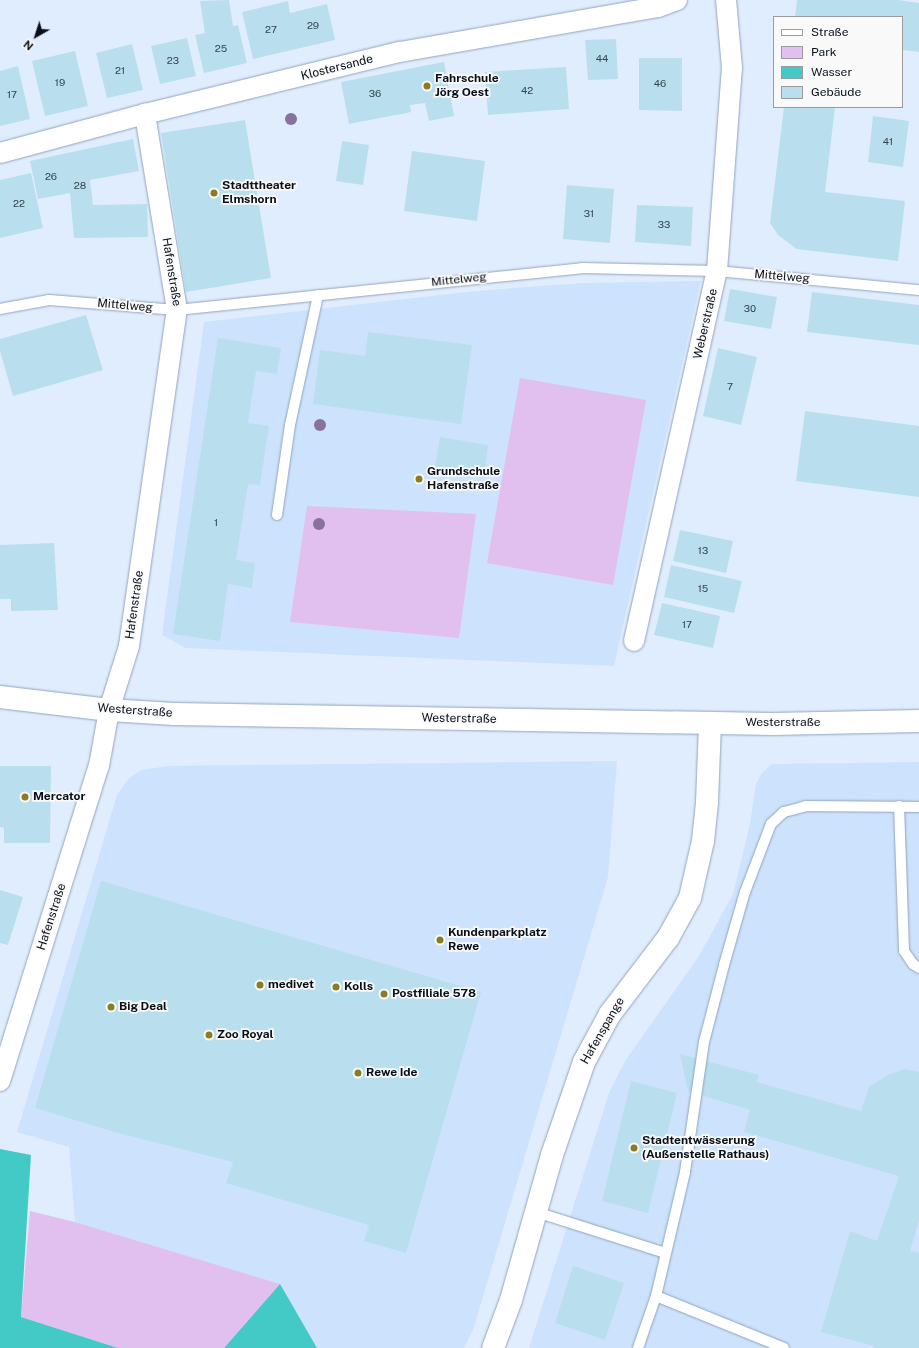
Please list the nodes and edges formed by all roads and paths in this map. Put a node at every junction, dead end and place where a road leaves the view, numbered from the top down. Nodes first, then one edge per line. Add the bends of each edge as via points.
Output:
1 (677, 0) edge
2 (726, 0) edge
3 (145, 114) junction
4 (0, 153) edge
5 (718, 271) junction
6 (919, 290) edge
7 (318, 295) junction
8 (0, 310) edge
9 (177, 310) junction
10 (277, 515) dead end
11 (634, 641) dead end
12 (0, 697) edge
13 (109, 710) junction
14 (919, 721) edge
15 (710, 723) junction
16 (899, 806) junction
17 (919, 807) edge
18 (919, 968) edge
19 (0, 1081) edge
20 (536, 1212) junction
21 (665, 1253) junction
22 (656, 1296) junction
23 (493, 1348) edge
24 (638, 1348) edge
25 (784, 1348) edge

1 - 3 street, Klostersande via 658,7 400,52
2 - 5 street, Weberstraße via 732,68
3 - 4 street, Klostersande
3 - 9 street, Hafenstraße
5 - 6 lane, Mittelweg
5 - 7 lane, Mittelweg via 582,268
5 - 11 street, Weberstraße
7 - 9 lane, Mittelweg
7 - 10 lane via 290,425
8 - 9 lane, Mittelweg via 49,300
9 - 13 street, Hafenstraße via 129,646
12 - 13 main road, Westerstraße
13 - 15 main road, Westerstraße via 182,714
13 - 19 street, Hafenstraße via 99,766
14 - 15 main road, Westerstraße
15 - 20 main road, Hafenspange via 706,818 697,874 690,898 668,938 610,1014 584,1062 554,1148
16 - 17 lane
16 - 18 lane via 904,951
16 - 21 lane via 806,806 784,812 771,824 745,892 704,1042 685,1172
20 - 21 lane
20 - 23 main road, Hafenspange via 511,1300
21 - 22 lane
22 - 24 lane
22 - 25 lane

